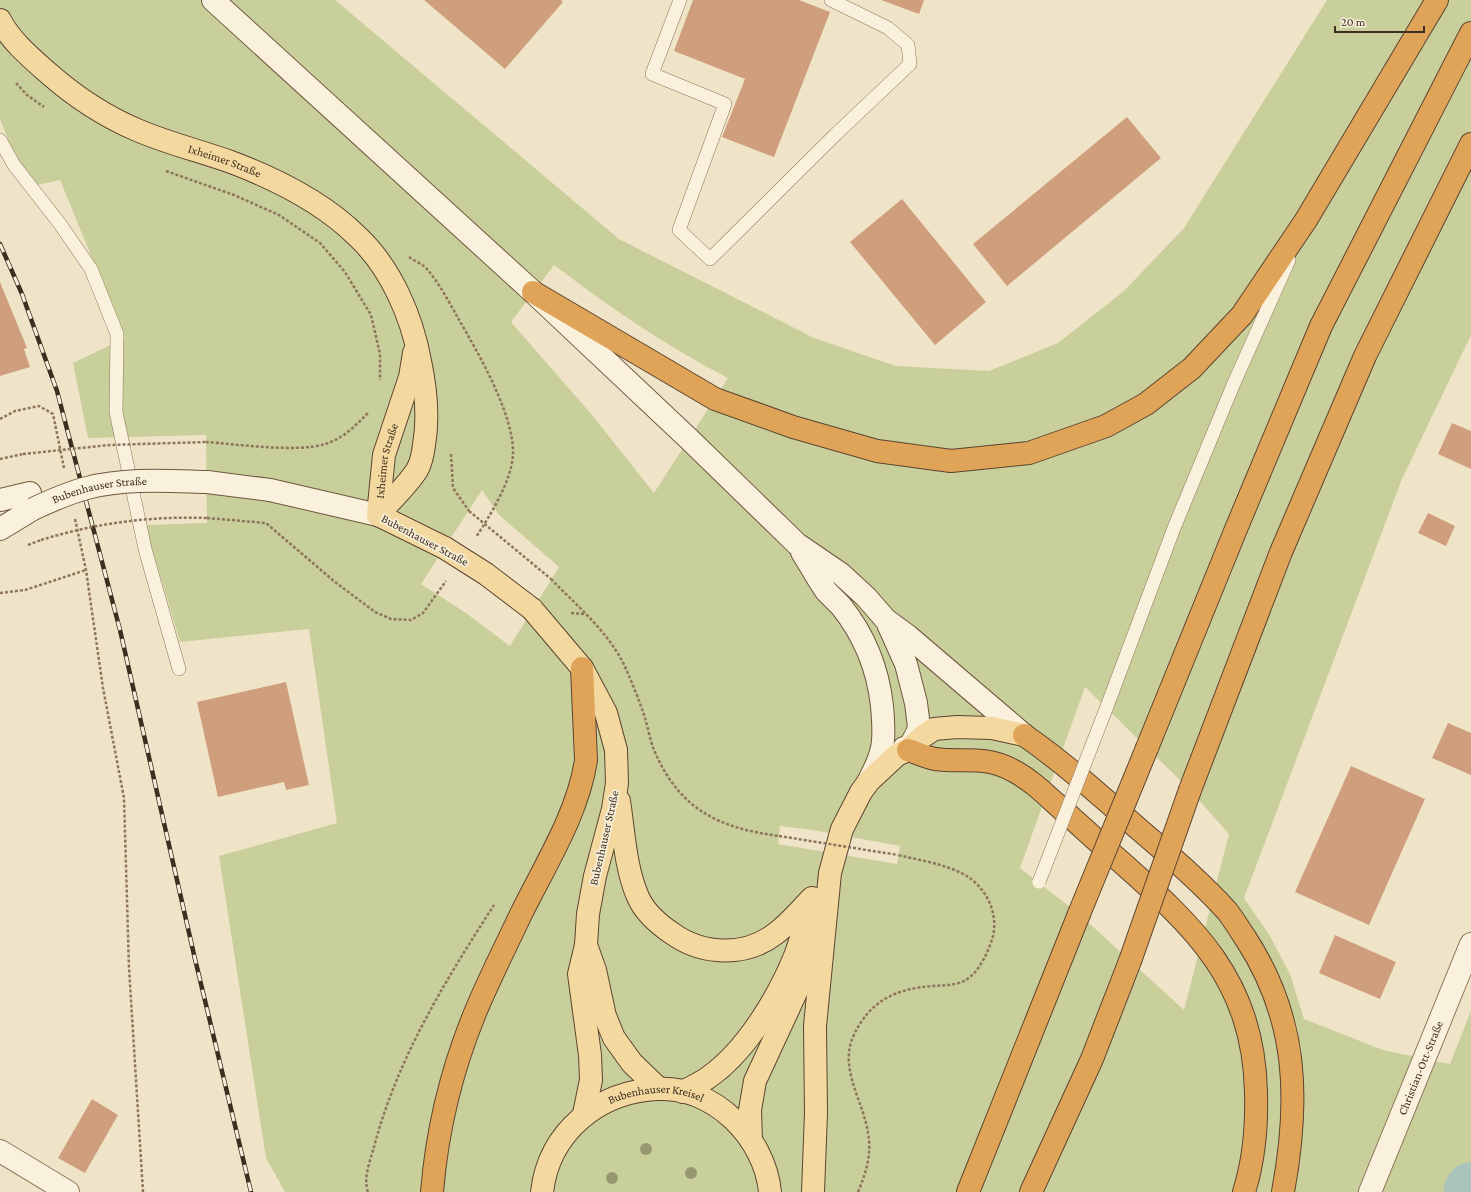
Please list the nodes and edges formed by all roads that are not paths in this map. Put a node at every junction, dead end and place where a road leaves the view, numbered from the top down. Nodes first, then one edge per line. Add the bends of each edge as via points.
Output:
1 (213, 0) edge
2 (680, 0) edge
3 (831, 0) edge
4 (1437, 0) edge
5 (0, 20) edge
6 (1471, 33) edge
7 (0, 140) edge
8 (1471, 144) edge
9 (1306, 220) junction
10 (533, 292) junction
11 (416, 338) junction
12 (0, 500) edge
13 (32, 501) junction
14 (378, 515) junction
15 (0, 529) edge
16 (797, 544) junction
17 (886, 620) junction
18 (582, 668) junction
19 (179, 669) dead end
20 (885, 732) junction
21 (1024, 735) junction
22 (908, 750) junction
23 (868, 782) junction
24 (617, 783) junction
25 (830, 873) junction
26 (1039, 882) dead end
27 (812, 898) junction
28 (824, 933) junction
29 (1471, 944) edge
30 (586, 945) junction
31 (659, 1089) junction
32 (683, 1092) junction
33 (584, 1114) junction
34 (751, 1140) junction
35 (0, 1151) edge
36 (1045, 1161) junction
37 (68, 1192) edge
38 (432, 1192) edge
39 (542, 1192) edge
40 (770, 1192) edge
41 (812, 1192) edge
42 (968, 1192) edge
43 (1031, 1192) edge
44 (1037, 1192) edge
45 (1244, 1192) edge
46 (1283, 1192) edge
47 (1370, 1192) edge

1 - 10 main road
2 - 3 lane via 652,74 725,104 679,230 710,259 910,64 908,45 888,28
4 - 9 highway
5 - 11 main road, Ixheimer Straße via 29,56 57,81 93,106 136,129 232,163 282,185 318,205 359,237 385,271 404,303
6 - 42 highway, bridge via 1322,326 1236,529
7 - 19 lane via 14,165 91,269 117,334 116,412 145,549
8 - 36 highway, bridge via 1365,356 1281,552 1190,790 1130,961 1092,1059
9 - 10 highway via 1242,315 1192,368 1146,404 1106,426 1028,453 951,462 877,451 792,427 715,399
9 - 26 lane, bridge via 1174,528
10 - 16 main road
11 - 14 main road, Ixheimer Straße via 410,376 384,455
11 - 14 main road, Ixheimer Straße via 426,393 428,424 423,453 418,469
12 - 13 main road, Bubenhauser Straße
13 - 14 main road, Bubenhauser Straße, bridge via 87,488 159,480 207,482 270,490
13 - 15 main road
14 - 18 main road, Bubenhauser Straße, bridge via 445,548 486,574 532,609
16 - 17 main road via 841,574
16 - 20 main road via 826,591 841,606 865,642 879,683
17 - 21 main road
17 - 22 main road via 902,654 915,694 919,726
18 - 24 main road, Bubenhauser Straße via 606,714 616,750
18 - 38 highway via 586,760 580,787 569,817 475,1014 448,1098 434,1164
20 - 22 main road via 893,741
20 - 23 main road via 878,764
21 - 22 main road via 992,728 948,727 934,729
21 - 46 highway via 1055,756 1202,884 1228,913 1267,974 1279,1003 1287,1033 1291,1068 1290,1146
22 - 23 main road via 897,755
22 - 45 highway via 935,759 997,763 1029,780 1176,911 1200,940 1231,983 1248,1028 1256,1077 1254,1137
23 - 25 main road via 842,829
24 - 27 main road via 628,861 638,898 656,921 682,941 710,950 724,951 750,947 774,935
24 - 30 main road, Bubenhauser Straße via 613,809 593,883
25 - 27 main road
25 - 28 main road
27 - 32 main road via 795,956 770,1005 748,1037 725,1063 709,1077
28 - 34 main road via 755,1081 750,1110
28 - 41 main road via 815,1026 815,1149
29 - 47 main road, Christian-Ott-Straße
30 - 31 main road, Bubenhauser Straße via 595,970 605,1016 614,1038 632,1063
30 - 33 main road, Bubenhauser Straße via 579,974 591,1080
31 - 32 main road, Bubenhauser Kreisel
31 - 33 main road, Bubenhauser Kreisel via 618,1096
32 - 34 main road, Bubenhauser Kreisel via 720,1108
33 - 39 main road, Bubenhauser Kreisel via 568,1131 555,1151
34 - 40 main road, Bubenhauser Kreisel via 765,1168
35 - 37 main road
36 - 43 highway
36 - 44 highway

